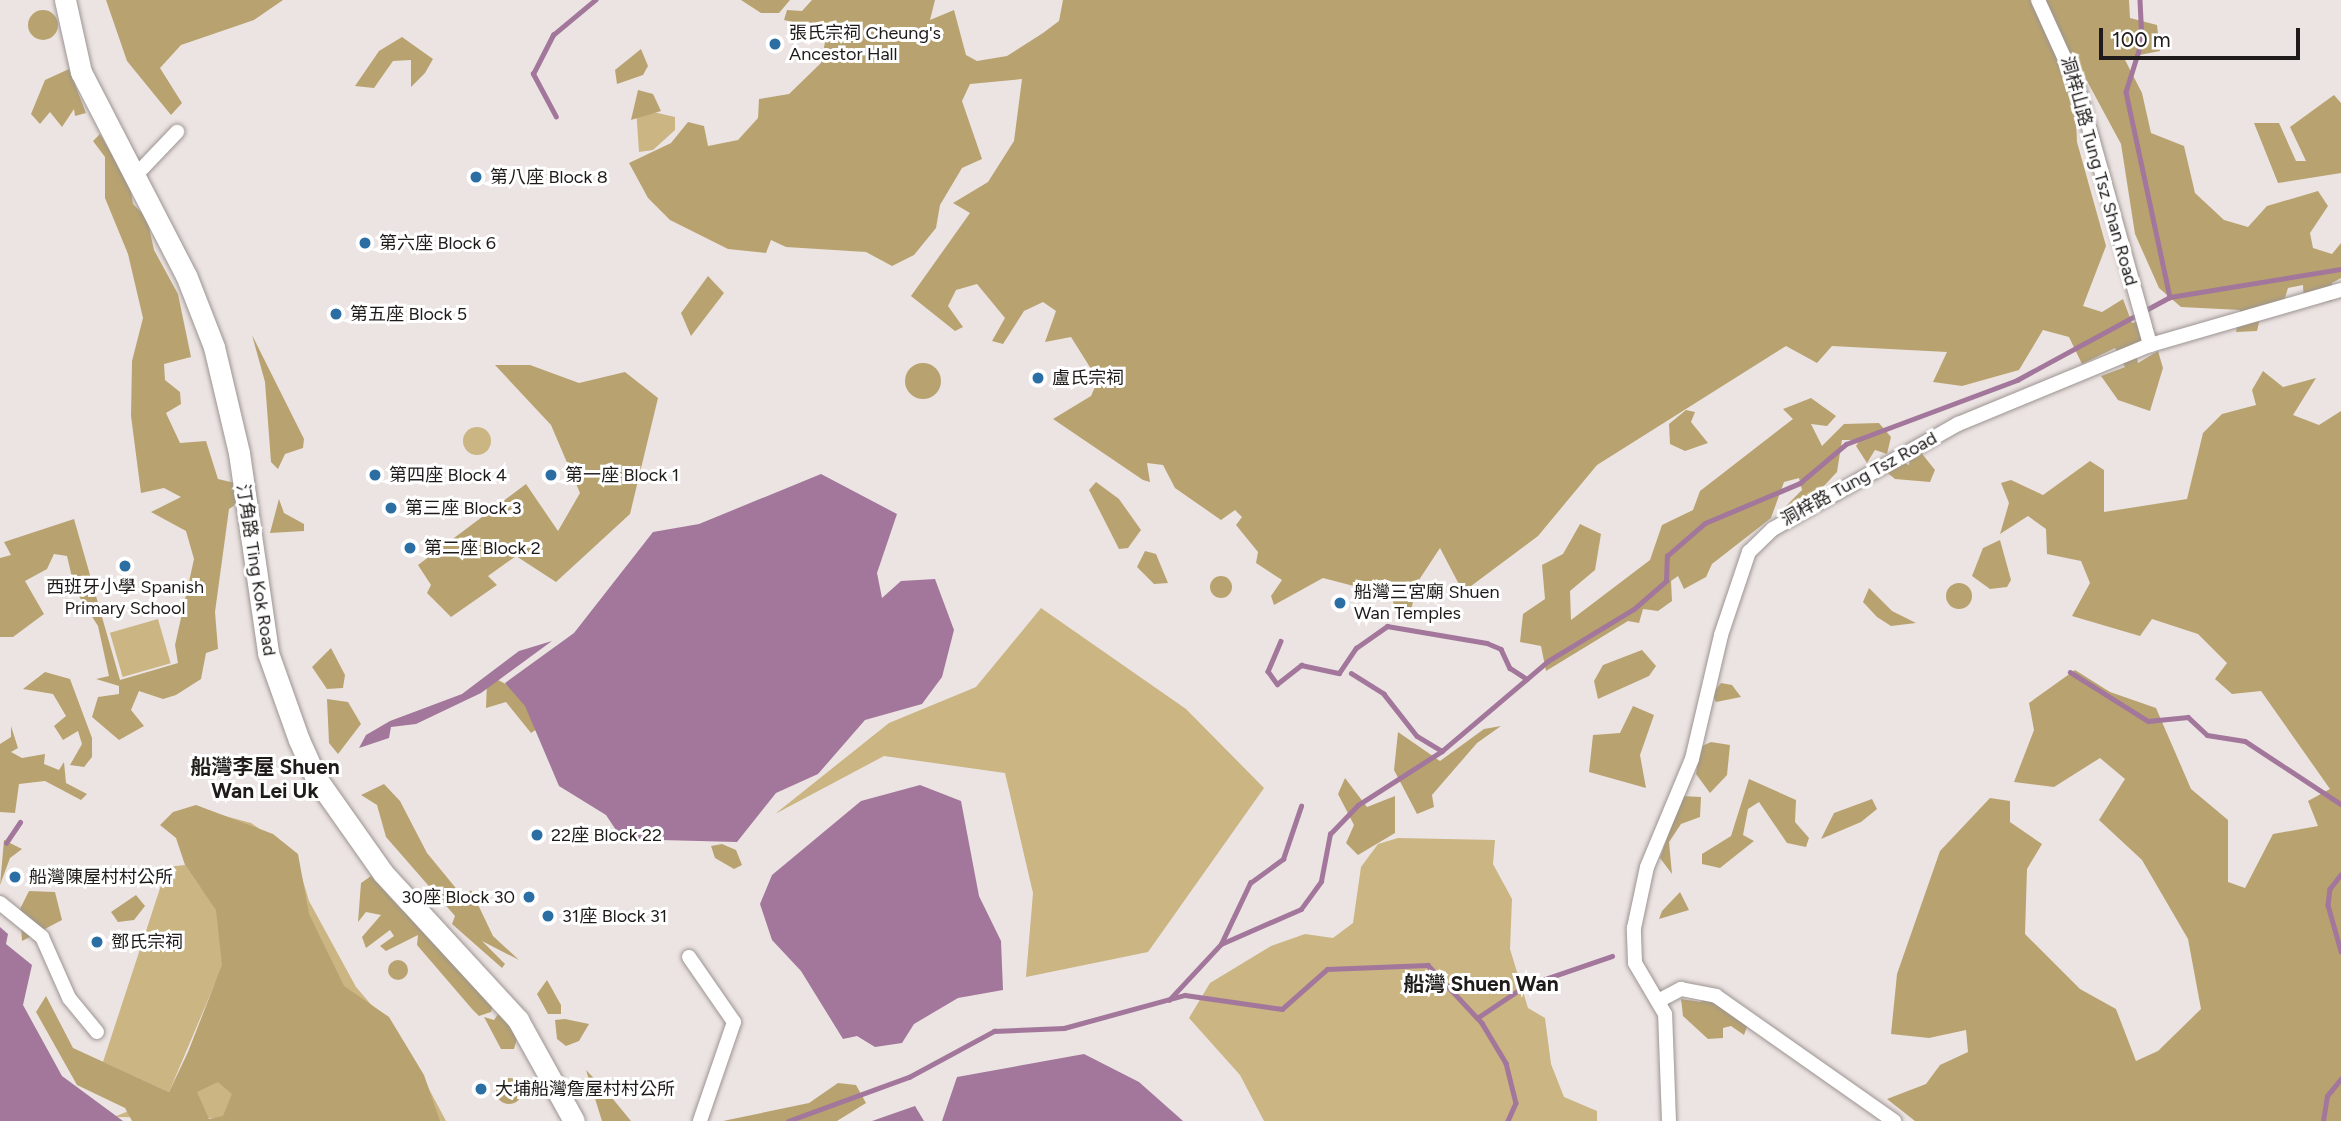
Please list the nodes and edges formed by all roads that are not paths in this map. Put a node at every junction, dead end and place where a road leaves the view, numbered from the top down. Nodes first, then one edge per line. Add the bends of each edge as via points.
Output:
1 (65, 0) edge
2 (2038, 0) edge
3 (177, 132) dead end
4 (133, 178) junction
5 (2341, 290) edge
6 (2150, 345) junction
7 (0, 903) edge
8 (689, 957) dead end
9 (1660, 1000) junction
10 (97, 1032) dead end
11 (574, 1121) edge
12 (700, 1121) edge
13 (1669, 1121) edge
14 (1894, 1121) edge

1 - 4 main road, 汀角路 Ting Kok Road via 81,72
2 - 6 street, 洞梓山路 Tung Tsz Shan Road via 2078,88
3 - 4 street
4 - 11 main road, 汀角路 Ting Kok Road via 186,275 220,368 268,653 304,753 383,873 518,1020
5 - 6 street, 洞梓路 Tung Tsz Road
6 - 9 street, 洞梓路 Tung Tsz Road via 1958,424 1773,528 1749,552 1735,581 1692,759 1647,867 1634,928 1635,963
7 - 10 street via 42,937 69,998
8 - 12 street via 734,1022
9 - 13 street, 洞梓路 Tung Tsz Road
9 - 14 street via 1681,989 1716,996

